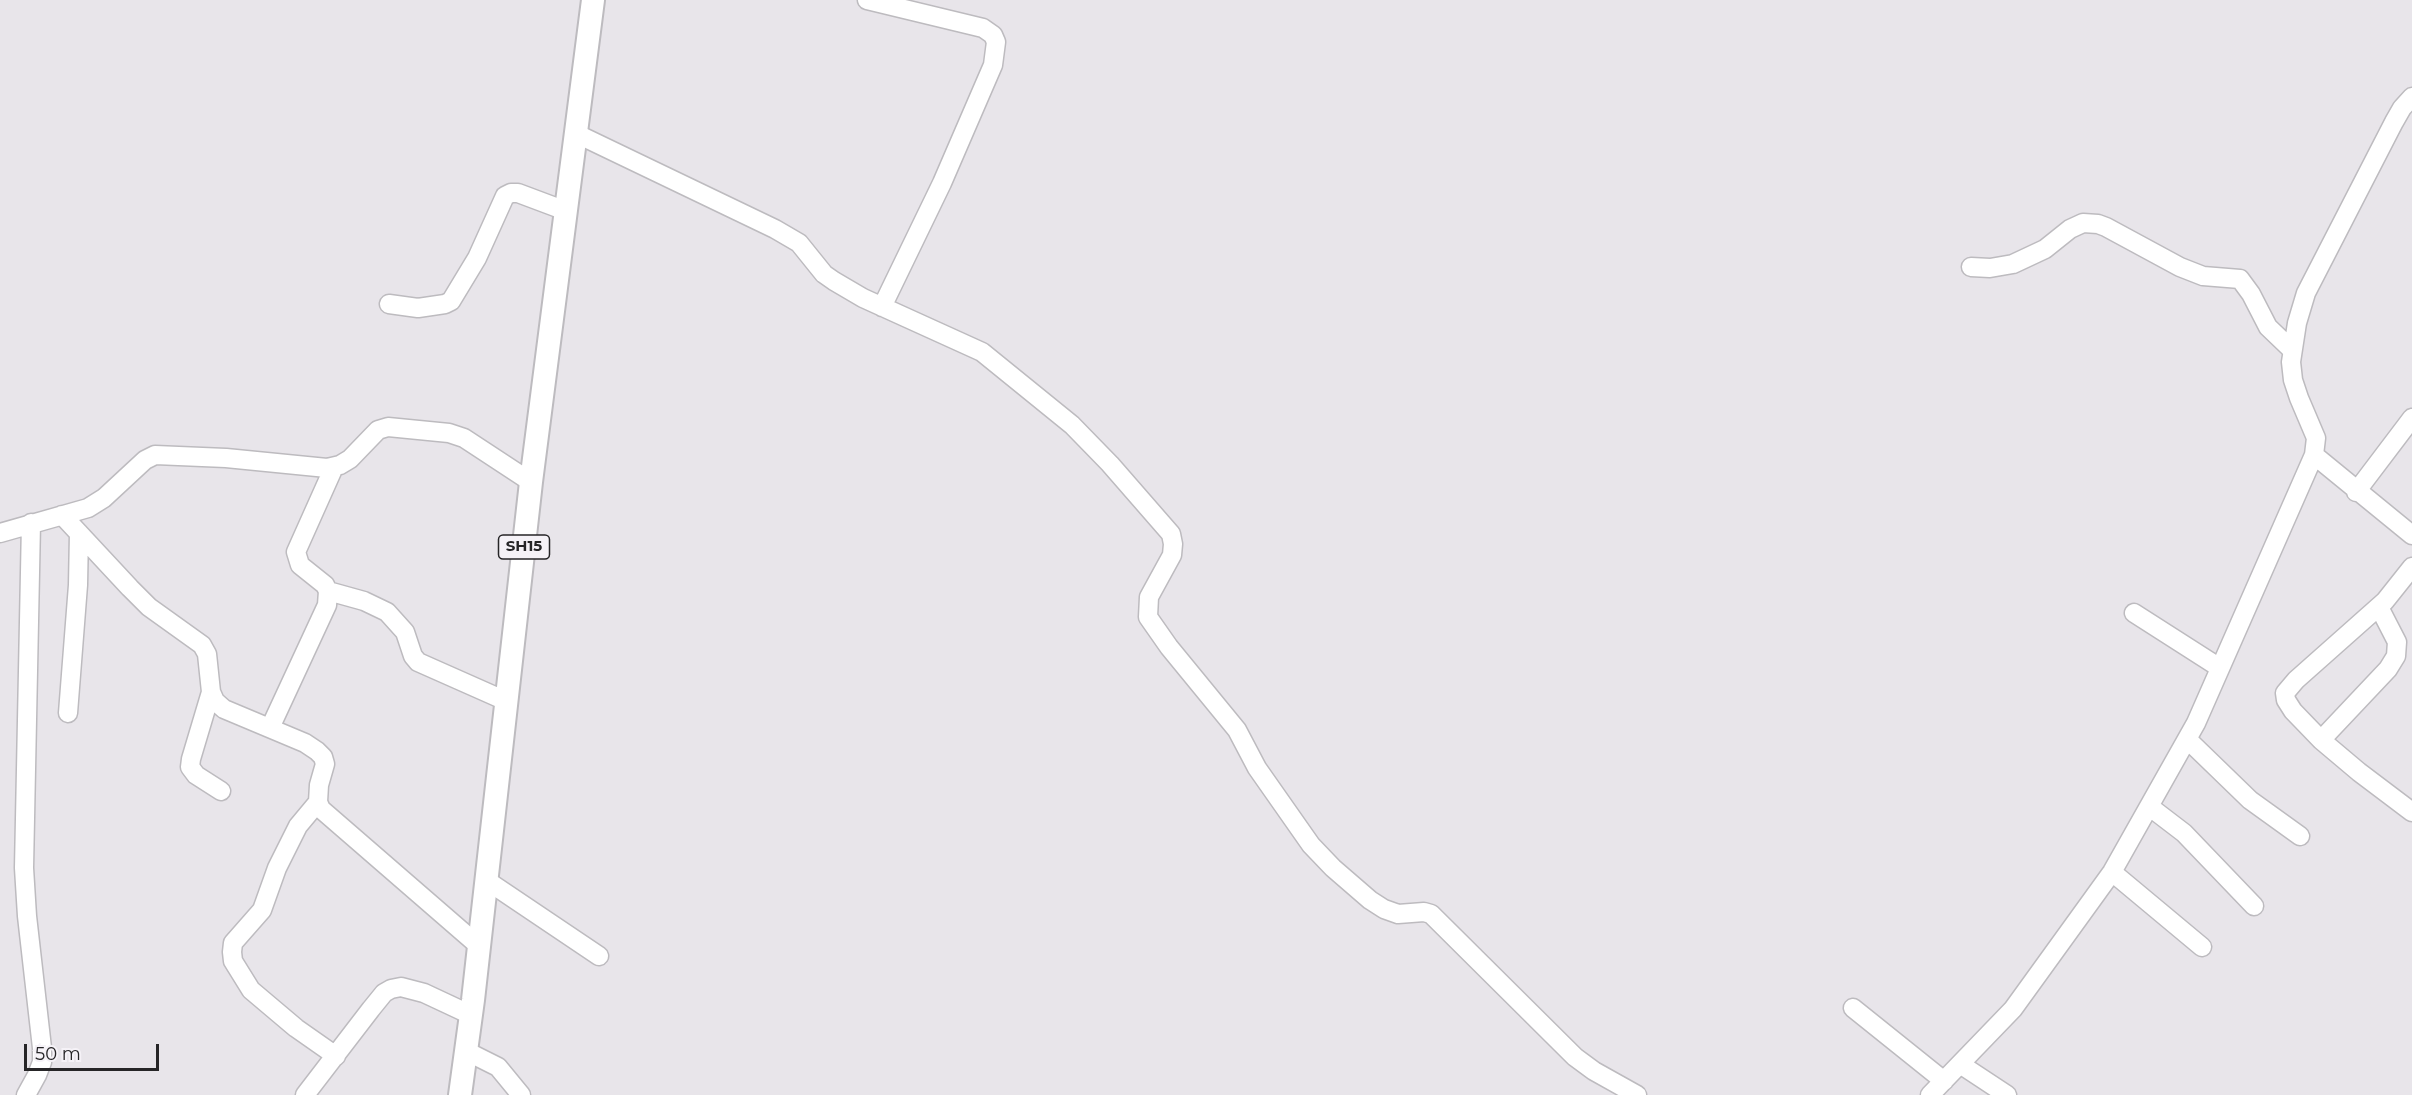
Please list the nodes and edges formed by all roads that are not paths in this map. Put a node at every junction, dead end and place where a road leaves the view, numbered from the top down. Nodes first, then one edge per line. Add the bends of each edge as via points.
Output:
1 (593, 0) edge
2 (867, 0) edge
3 (2412, 97) edge
4 (575, 133) junction
5 (566, 211) junction
6 (1971, 267) dead end
7 (389, 304) dead end
8 (882, 307) junction
9 (2292, 350) junction
10 (2412, 417) edge
11 (2313, 455) junction
12 (334, 466) junction
13 (531, 482) junction
14 (2356, 492) junction
15 (62, 515) junction
16 (31, 523) junction
17 (0, 533) edge
18 (79, 533) junction
19 (2412, 535) edge
20 (2412, 567) edge
21 (328, 591) junction
22 (2379, 607) junction
23 (2134, 613) dead end
24 (2220, 668) junction
25 (211, 692) junction
26 (506, 701) junction
27 (68, 713) dead end
28 (270, 728) junction
29 (2187, 739) junction
30 (2321, 740) junction
31 (221, 791) dead end
32 (318, 802) junction
33 (2150, 807) junction
34 (2412, 812) edge
35 (2300, 836) dead end
36 (2112, 872) junction
37 (486, 880) junction
38 (2254, 906) dead end
39 (479, 946) junction
40 (2202, 947) dead end
41 (599, 956) dead end
42 (1853, 1008) dead end
43 (471, 1015) junction
44 (466, 1051) junction
45 (336, 1056) junction
46 (1960, 1064) junction
47 (1944, 1080) junction
48 (26, 1095) edge
49 (304, 1095) edge
50 (460, 1095) edge
51 (521, 1095) edge
52 (1636, 1095) edge
53 (1930, 1095) edge
54 (2007, 1095) edge

1 - 4 main road, SH15
2 - 8 street via 983,28 996,42 993,65 947,172
3 - 9 street via 2394,122 2312,280
4 - 5 main road, SH15
4 - 8 street via 775,229 799,243 834,282
5 - 7 street via 518,193 505,196 477,258 451,301 418,308
5 - 13 main road, SH15
6 - 9 street via 2013,264 2045,249 2083,223 2106,226 2180,267 2203,276 2240,279 2268,327
8 - 52 street via 982,352 1072,425 1171,534 1172,555 1149,597 1148,617 1237,730 1263,778 1332,868 1384,909 1398,914 1431,914 1575,1057
9 - 11 street via 2293,380 2316,438
10 - 14 street
11 - 14 street
11 - 24 street
12 - 13 street via 350,459 378,430 388,427 464,438
12 - 15 street via 155,455 144,460 104,498 88,508
12 - 21 street via 296,552 300,565
13 - 26 main road, SH15
14 - 19 street
15 - 16 street
15 - 18 street
16 - 17 street
16 - 48 street via 24,867 42,1062
18 - 25 street via 143,600 202,645 207,654
18 - 27 street
20 - 22 street
21 - 26 street via 387,612 405,632 418,662
21 - 28 street via 327,605
22 - 30 street via 2397,642 2396,656
22 - 30 street via 2285,693 2293,711
23 - 24 street
24 - 29 street
25 - 28 street via 224,709
25 - 31 street via 190,767
26 - 37 main road, SH15
28 - 32 street via 305,743 323,757
29 - 33 street
29 - 35 street via 2250,800
30 - 34 street
32 - 39 street via 328,816
32 - 45 street via 298,826 262,910 233,943 232,952 233,961 251,990
33 - 36 street
33 - 38 street via 2184,833
36 - 40 street
36 - 46 street via 2013,1009
37 - 39 main road, SH15
37 - 41 street
39 - 43 main road, SH15
42 - 47 street
43 - 44 main road, SH15
43 - 45 street via 417,991 391,988
44 - 50 main road, SH15
44 - 51 street via 498,1067
45 - 49 street
46 - 47 street
46 - 54 street
47 - 53 street

